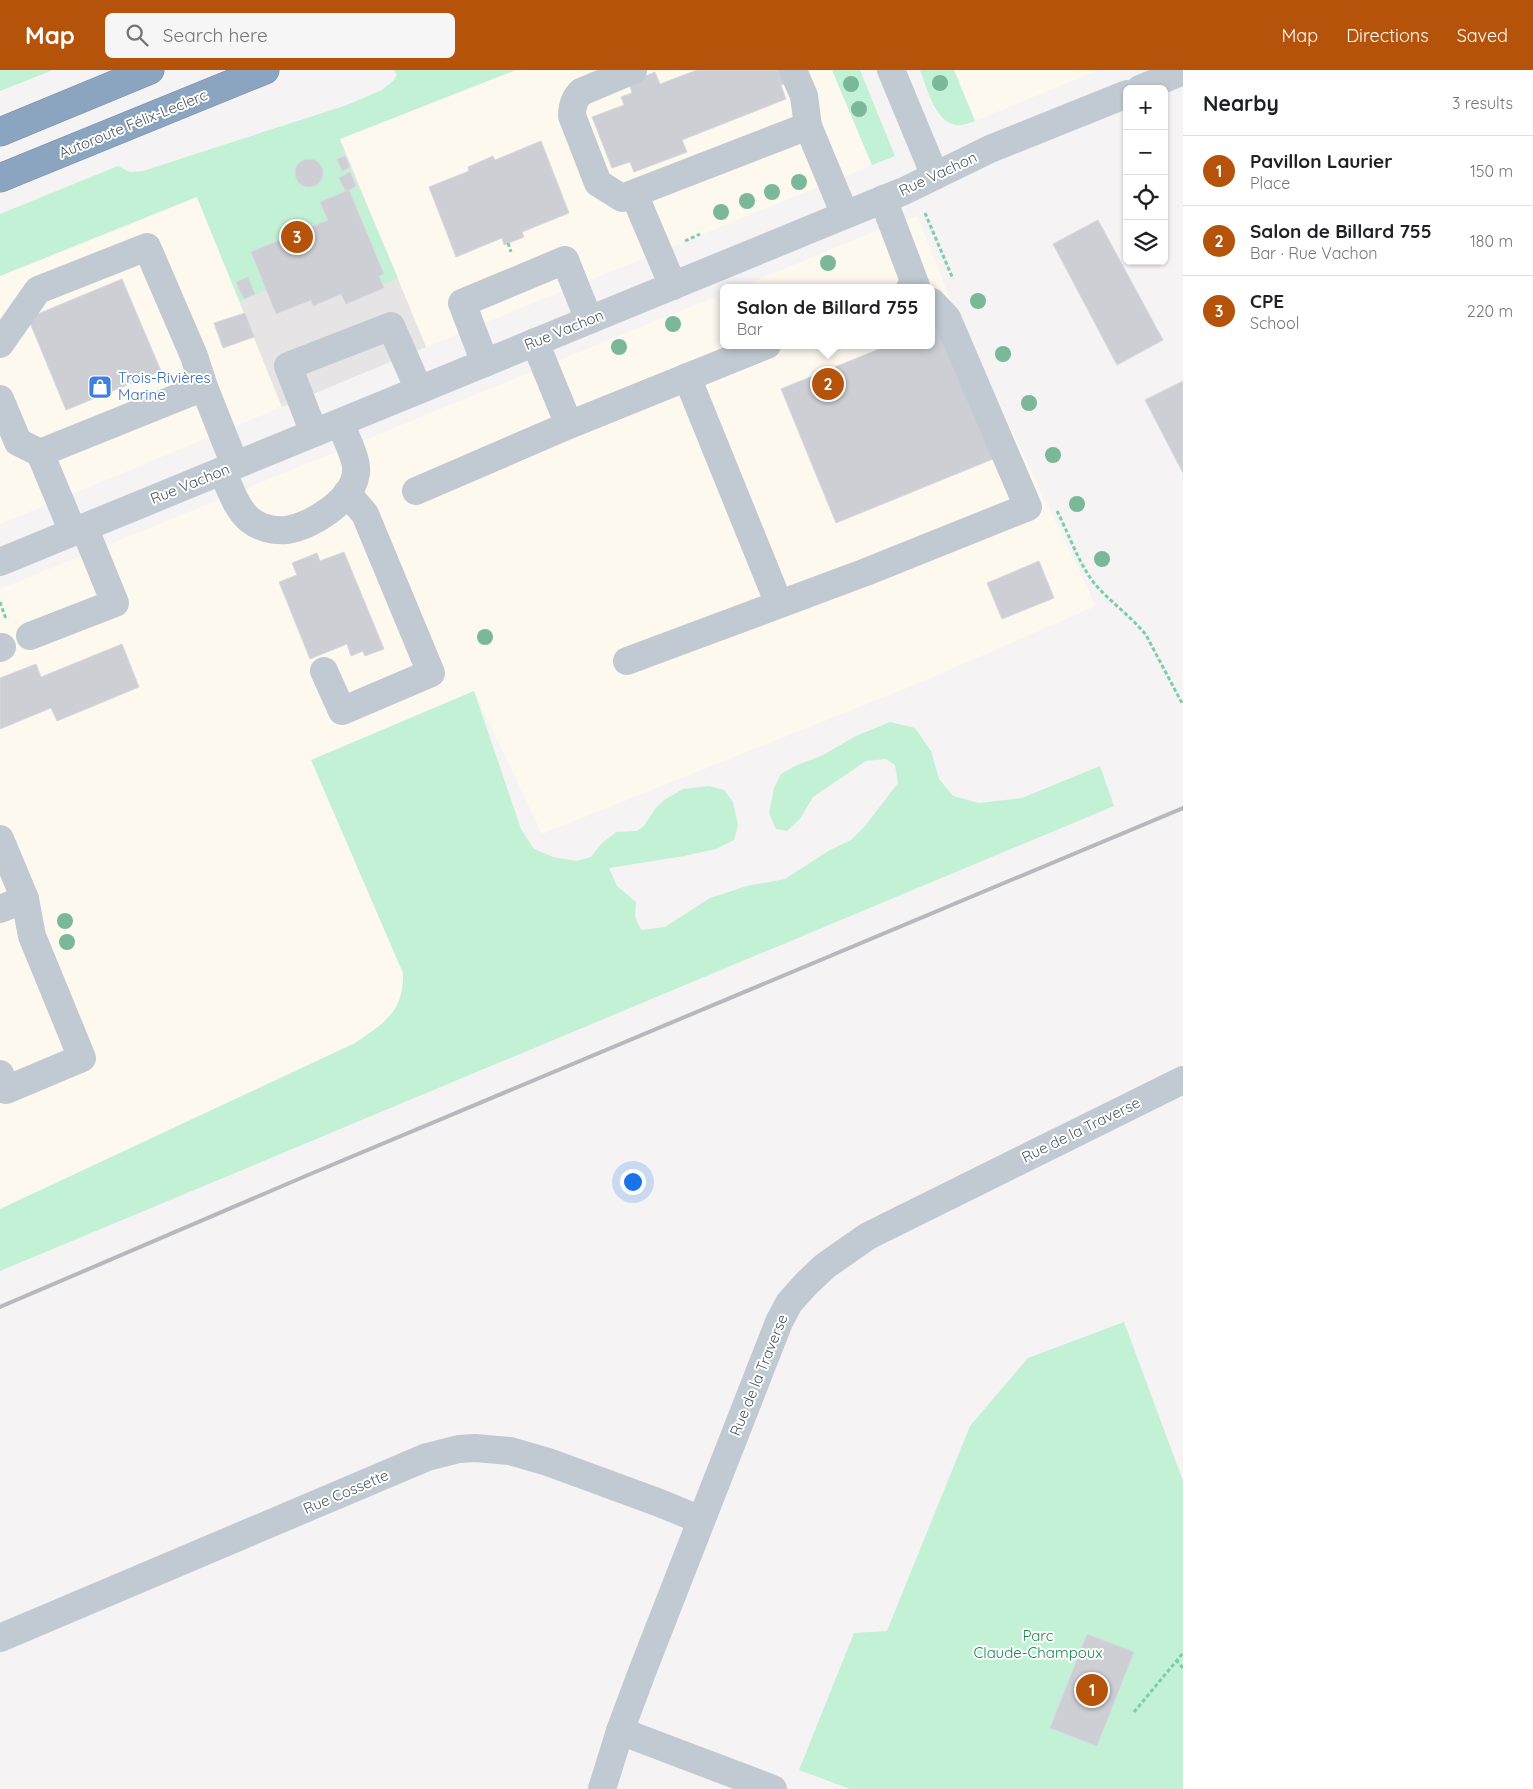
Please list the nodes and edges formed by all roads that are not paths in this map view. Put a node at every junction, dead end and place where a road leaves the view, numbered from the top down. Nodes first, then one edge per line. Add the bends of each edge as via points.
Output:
1 (150, 70) edge
2 (265, 70) edge
3 (633, 70) edge
4 (794, 70) edge
5 (891, 70) edge
6 (1183, 71) edge
7 (1150, 85) edge
8 (1123, 96) edge
9 (808, 126) junction
10 (0, 132) edge
11 (935, 176) junction
12 (0, 178) edge
13 (634, 194) junction
14 (883, 199) junction
15 (845, 216) junction
16 (916, 284) edge
17 (673, 286) junction
18 (935, 306) edge
19 (589, 320) junction
20 (535, 342) junction
21 (0, 344) edge
22 (757, 349) edge
23 (484, 363) junction
24 (687, 377) junction
25 (204, 387) junction
26 (419, 390) junction
27 (0, 398) edge
28 (340, 423) junction
29 (569, 425) junction
30 (314, 433) junction
31 (40, 453) junction
32 (229, 468) junction
33 (416, 491) dead end
34 (347, 493) junction
35 (79, 530) junction
36 (0, 562) edge
37 (779, 604) junction
38 (30, 636) dead end
39 (627, 661) dead end
40 (324, 671) dead end
41 (0, 839) edge
42 (25, 899) junction
43 (0, 909) edge
44 (0, 1074) edge
45 (1183, 1080) edge
46 (701, 1520) junction
47 (0, 1638) edge
48 (620, 1731) junction
49 (602, 1789) edge
50 (773, 1789) edge

1 - 10 highway
2 - 12 highway, Autoroute Félix-Leclerc
3 - 13 street via 581,92 573,103 572,116 598,183 622,198
4 - 9 street via 804,96
5 - 11 street
6 - 7 street
8 - 11 street, Rue Vachon via 990,149
9 - 13 street
9 - 15 street
11 - 14 street, Rue Vachon
13 - 17 street
14 - 15 street, Rue Vachon
14 - 16 street
15 - 17 street, Rue Vachon
17 - 19 street, Rue Vachon
18 - 37 street via 947,318 1028,507
19 - 20 street, Rue Vachon
19 - 23 street via 565,260 462,303
20 - 23 street, Rue Vachon
20 - 29 street
21 - 25 street via 38,290 146,247 194,356
22 - 24 street
23 - 26 street, Rue Vachon
24 - 29 street
24 - 37 street
25 - 31 street
25 - 32 street
26 - 28 street, Rue Vachon
26 - 30 street via 391,326 288,366
27 - 31 street via 18,442
28 - 30 street, Rue Vachon
28 - 34 street via 356,469
29 - 33 street
30 - 32 street, Rue Vachon
31 - 35 street
32 - 34 street via 242,511 256,524 270,529 286,530 304,525 324,514
32 - 35 street, Rue Vachon
34 - 40 street via 365,514 431,673 342,711
35 - 36 street, Rue Vachon
35 - 38 street via 115,603
37 - 39 street
41 - 42 street
42 - 43 street
42 - 44 street via 32,936 82,1058 6,1090
45 - 46 street, Rue de la Traverse via 875,1232 825,1266 789,1303 779,1322
46 - 47 street, Rue Cossette via 527,1455 493,1448 460,1449 426,1457
46 - 48 street, Rue de la Traverse
48 - 49 street, Rue de la Traverse
48 - 50 street

